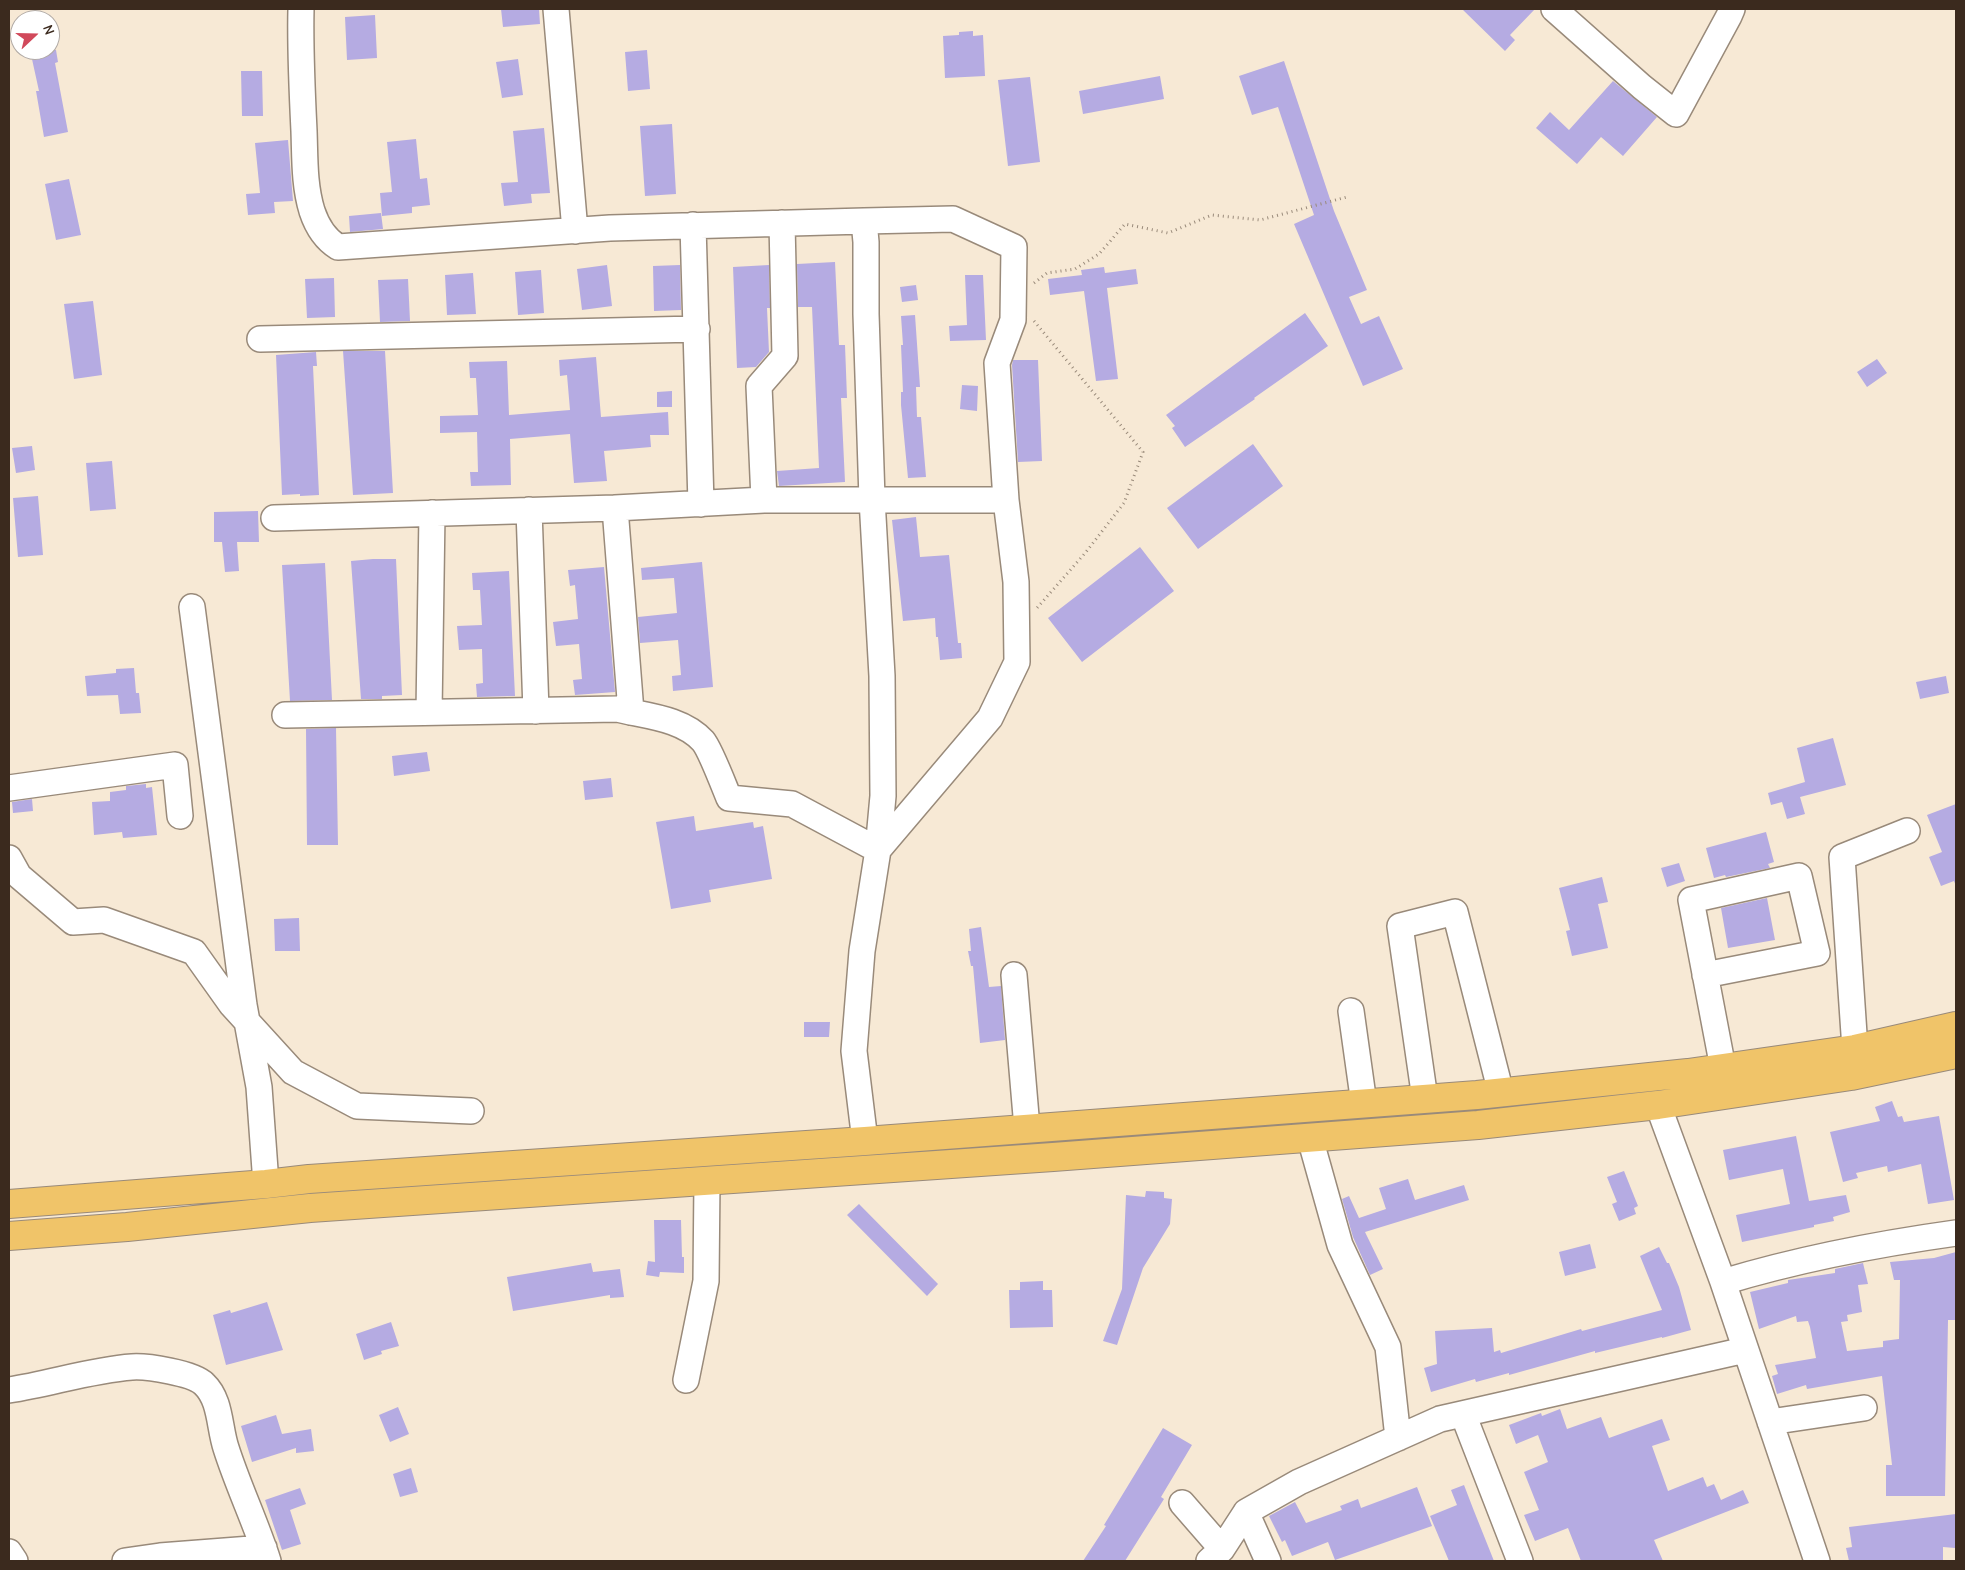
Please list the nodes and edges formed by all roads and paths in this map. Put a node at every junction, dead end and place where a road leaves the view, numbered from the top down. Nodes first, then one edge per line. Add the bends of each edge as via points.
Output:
1 (301, 9) edge
2 (556, 9) edge
3 (1554, 9) edge
4 (1732, 9) edge
5 (1347, 197) dead end
6 (864, 222) junction
7 (782, 223) junction
8 (693, 225) junction
9 (575, 231) junction
10 (1013, 297) junction
11 (697, 329) junction
12 (260, 339) dead end
13 (872, 499) junction
14 (764, 500) junction
15 (1006, 500) junction
16 (701, 504) junction
17 (616, 508) junction
18 (529, 510) junction
19 (432, 513) junction
20 (274, 518) dead end
21 (192, 607) dead end
22 (1037, 609) dead end
23 (536, 710) junction
24 (429, 712) junction
25 (631, 712) junction
26 (285, 715) dead end
27 (9, 788) edge
28 (180, 816) dead end
29 (1907, 831) dead end
30 (878, 850) junction
31 (9, 858) edge
32 (1705, 974) junction
33 (1014, 975) dead end
34 (1351, 1011) dead end
35 (246, 1021) junction
36 (1956, 1026) edge
37 (1855, 1049) junction
38 (1956, 1054) edge
39 (1722, 1068) junction
40 (1500, 1093) junction
41 (1426, 1099) junction
42 (1364, 1104) junction
43 (1658, 1105) junction
44 (471, 1111) dead end
45 (1027, 1128) junction
46 (1310, 1138) junction
47 (865, 1141) junction
48 (707, 1181) junction
49 (266, 1184) junction
50 (9, 1204) edge
51 (1956, 1233) edge
52 (9, 1236) edge
53 (1723, 1282) junction
54 (1745, 1350) junction
55 (686, 1380) dead end
56 (9, 1390) edge
57 (1864, 1408) dead end
58 (1463, 1414) junction
59 (1770, 1422) junction
60 (1398, 1438) junction
61 (1182, 1503) dead end
62 (1246, 1512) junction
63 (9, 1552) edge
64 (266, 1555) edge
65 (1216, 1555) edge
66 (15, 1561) edge
67 (125, 1561) edge
68 (1268, 1561) edge
69 (1520, 1561) edge
70 (1817, 1561) edge

1 - 9 street via 306,183 312,211 328,241 338,246
2 - 9 street
3 - 4 street via 1676,114
5 - 10 path via 1260,220 1212,215 1168,233 1125,224 1099,254 1075,269 1047,274
6 - 7 street
6 - 10 street via 953,219 1014,247
6 - 13 street
7 - 8 street
7 - 14 street via 784,356 759,386
8 - 9 street
8 - 11 street
10 - 15 street via 1013,320 997,363
10 - 22 path via 1143,452 1124,503
11 - 12 street
11 - 16 street
13 - 14 street
13 - 15 street
13 - 30 street via 882,676 883,796
14 - 16 street
15 - 30 street via 1016,582 1017,662 990,718
16 - 17 street
17 - 18 street
17 - 25 street
18 - 19 street
18 - 23 street
19 - 20 street
19 - 24 street
21 - 35 street
23 - 24 street
23 - 25 street via 617,709
24 - 26 street
25 - 30 street via 666,719 686,728 704,742 729,798 792,804
27 - 28 street via 175,765
29 - 37 street via 1842,857
30 - 47 street via 862,951 854,1051
31 - 35 street via 19,876 73,922 104,920 194,952
32 - 32 street via 1690,900 1799,876 1817,953
32 - 39 street
33 - 45 street
34 - 42 street
35 - 44 street via 293,1072 357,1106
35 - 49 street via 258,1086
36 - 37 highway
37 - 39 highway
38 - 43 highway via 1851,1076
39 - 40 highway
40 - 41 highway
40 - 41 street via 1455,912 1400,926
41 - 42 highway
42 - 45 highway
43 - 46 highway via 1478,1126
43 - 53 street
45 - 47 highway
46 - 48 highway
46 - 60 street via 1340,1245 1388,1347
47 - 49 highway
48 - 52 highway via 310,1208
48 - 55 street via 706,1281
49 - 50 highway
51 - 53 street via 1833,1254
53 - 54 street
54 - 58 street
54 - 59 street
56 - 64 street via 133,1367 196,1378 205,1384 216,1406 225,1446
57 - 59 street
58 - 60 street via 1440,1419
58 - 69 street
59 - 70 street
60 - 62 street via 1299,1482
61 - 65 street
62 - 65 street
62 - 68 street
63 - 66 street
64 - 67 street via 160,1556

